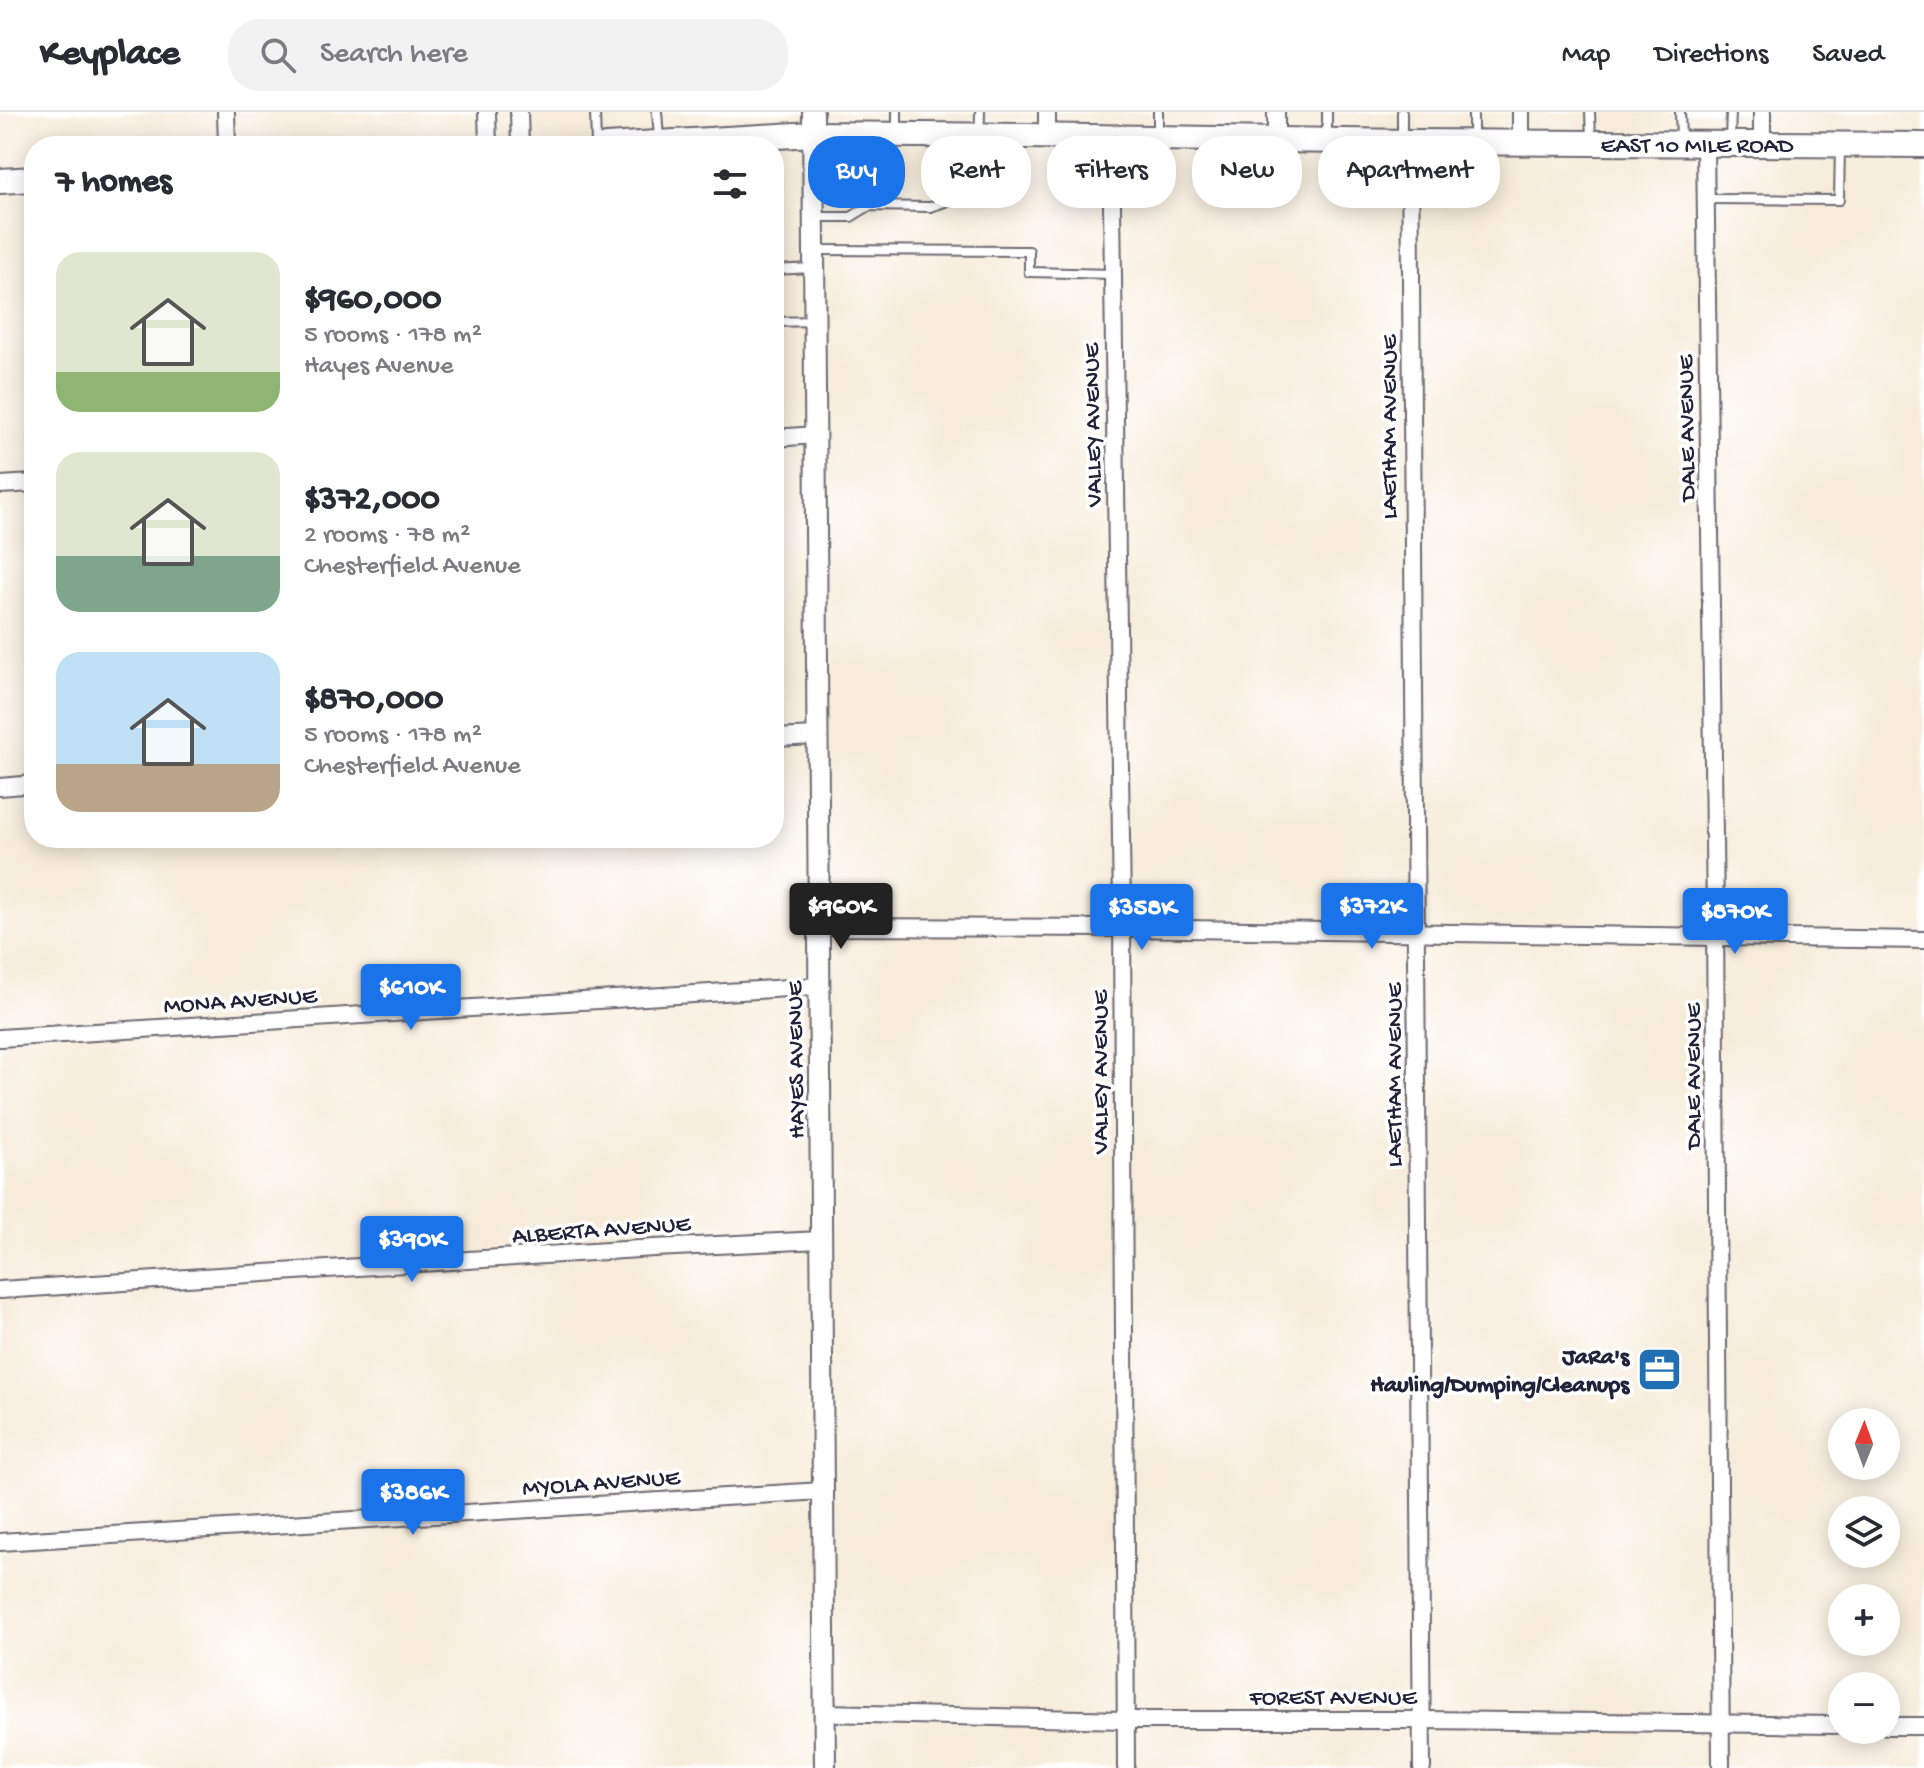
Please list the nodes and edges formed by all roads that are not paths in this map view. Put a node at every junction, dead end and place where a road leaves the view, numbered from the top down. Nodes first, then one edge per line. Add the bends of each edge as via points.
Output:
1 (226, 112) edge
2 (487, 112) edge
3 (519, 112) edge
4 (595, 112) edge
5 (657, 112) edge
6 (1158, 112) edge
7 (1276, 112) edge
8 (1327, 112) edge
9 (1402, 112) edge
10 (1473, 112) edge
11 (1521, 112) edge
12 (1590, 112) edge
13 (1680, 112) edge
14 (1731, 112) edge
15 (1762, 112) edge
16 (813, 123) edge
17 (897, 123) edge
18 (980, 124) edge
19 (1047, 124) edge
20 (227, 136) edge
21 (488, 136) edge
22 (520, 136) edge
23 (596, 136) edge
24 (655, 136) edge
25 (772, 136) edge
26 (1106, 136) edge
27 (1158, 136) edge
28 (1276, 136) edge
29 (1327, 136) edge
30 (1405, 136) edge
31 (1473, 136) edge
32 (1500, 143) edge
33 (1521, 143) junction
34 (1591, 143) junction
35 (1693, 144) junction
36 (1730, 144) junction
37 (1762, 145) junction
38 (1840, 145) junction
39 (1924, 145) edge
40 (24, 180) edge
41 (0, 181) edge
42 (1706, 199) junction
43 (1112, 208) edge
44 (1407, 208) edge
45 (814, 217) junction
46 (814, 259) junction
47 (784, 267) edge
48 (1113, 274) junction
49 (815, 321) junction
50 (784, 322) edge
51 (816, 435) junction
52 (784, 437) edge
53 (24, 484) edge
54 (0, 485) edge
55 (817, 736) junction
56 (784, 738) edge
57 (24, 785) edge
58 (0, 787) edge
59 (818, 927) junction
60 (1122, 928) junction
61 (1416, 932) junction
62 (1715, 936) junction
63 (1924, 940) edge
64 (819, 986) junction
65 (0, 1038) edge
66 (821, 1240) junction
67 (0, 1290) edge
68 (822, 1491) junction
69 (0, 1542) edge
70 (824, 1713) junction
71 (1125, 1720) junction
72 (1422, 1720) junction
73 (1721, 1724) junction
74 (1828, 1725) edge
75 (1900, 1726) edge
76 (1924, 1726) edge
77 (825, 1768) edge
78 (1126, 1768) edge
79 (1422, 1768) edge
80 (1721, 1768) edge

1 - 20 street
2 - 21 street
3 - 22 street
4 - 23 lane
5 - 24 lane
6 - 27 lane
7 - 28 street
8 - 29 lane
9 - 30 lane
10 - 31 lane
11 - 33 street
12 - 34 lane
13 - 35 lane
14 - 36 lane
15 - 37 street
16 - 17 main road, EAST 10 MILE ROAD
16 - 25 main road, EAST 10 MILE ROAD
16 - 45 street, HAYES AVENUE
17 - 18 main road, EAST 10 MILE ROAD
18 - 19 main road, EAST 10 MILE ROAD
18 - 45 lane via 978,191 930,207 869,206 851,217
19 - 26 main road, EAST 10 MILE ROAD
32 - 33 main road, EAST 10 MILE ROAD
33 - 34 main road, EAST 10 MILE ROAD
34 - 35 main road, EAST 10 MILE ROAD
35 - 36 main road, EAST 10 MILE ROAD
35 - 42 street, DALE AVENUE
36 - 37 main road, EAST 10 MILE ROAD
37 - 38 main road, EAST 10 MILE ROAD
38 - 39 main road, EAST 10 MILE ROAD
38 - 42 lane via 1839,200
40 - 41 main road
42 - 62 street, DALE AVENUE
43 - 48 street, VALLEY AVENUE
44 - 61 street, LAETHAM AVENUE
45 - 46 street, HAYES AVENUE
46 - 47 lane
46 - 48 lane via 1029,251 1029,272
46 - 49 street, HAYES AVENUE
48 - 60 street, VALLEY AVENUE
49 - 50 lane
49 - 51 street, HAYES AVENUE
51 - 52 street
51 - 55 street, HAYES AVENUE
53 - 54 street
55 - 56 street
55 - 59 street, HAYES AVENUE
57 - 58 street
59 - 60 street
59 - 64 street, HAYES AVENUE
60 - 61 street
60 - 71 street, VALLEY AVENUE
61 - 62 street
61 - 72 street, LAETHAM AVENUE
62 - 63 street
62 - 73 street, DALE AVENUE
64 - 65 street, MONA AVENUE
64 - 66 street, HAYES AVENUE
66 - 67 street, ALBERTA AVENUE
66 - 68 street, HAYES AVENUE
68 - 69 street, MYOLA AVENUE
68 - 70 street, HAYES AVENUE
70 - 71 street, FOREST AVENUE
70 - 77 street, HAYES AVENUE
71 - 72 street, FOREST AVENUE
71 - 78 street, VALLEY AVENUE
72 - 73 street, FOREST AVENUE
72 - 79 street, LAETHAM AVENUE
73 - 74 street, FOREST AVENUE
73 - 80 street, DALE AVENUE
75 - 76 street

